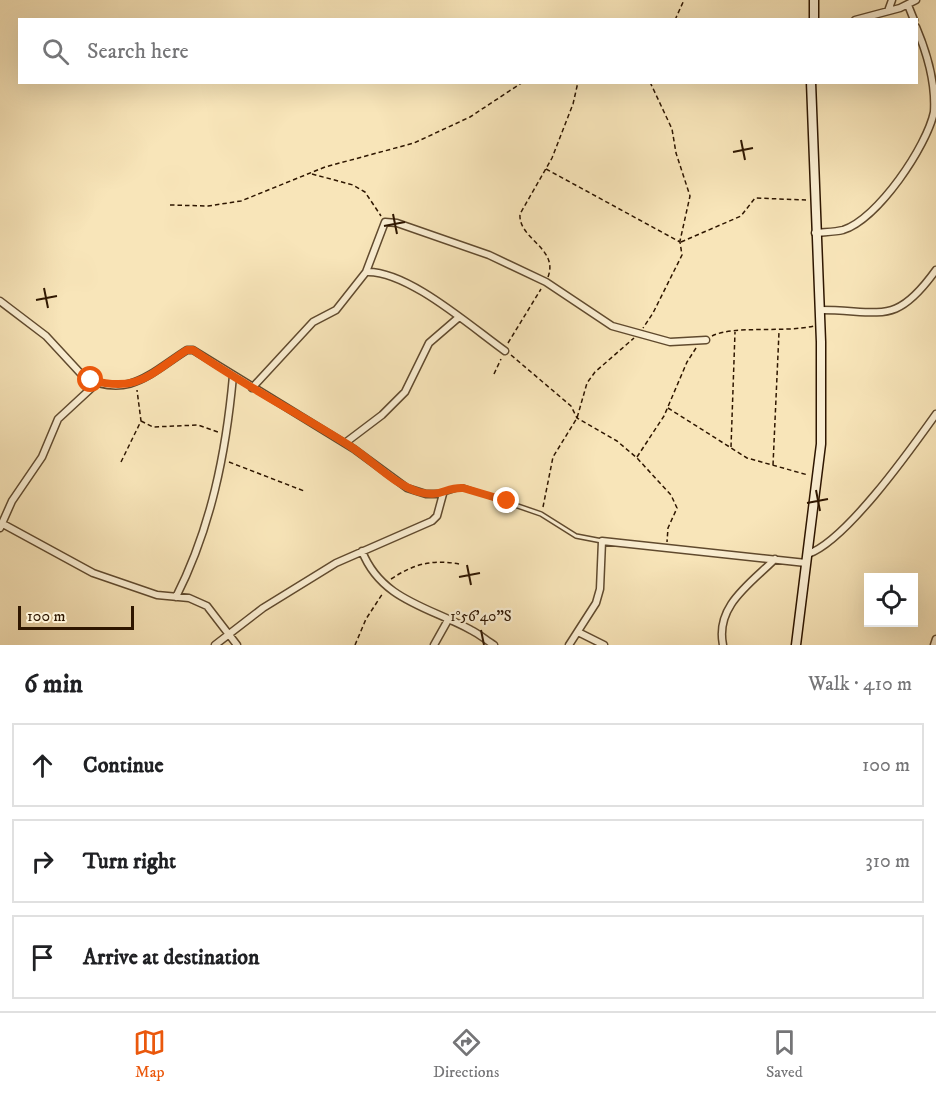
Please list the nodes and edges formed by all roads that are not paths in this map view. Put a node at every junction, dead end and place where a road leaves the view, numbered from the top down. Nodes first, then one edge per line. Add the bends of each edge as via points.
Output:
1 (814, 0) edge
2 (892, 0) edge
3 (916, 0) edge
4 (908, 5) junction
5 (888, 11) junction
6 (814, 18) edge
7 (862, 18) edge
8 (913, 18) edge
9 (918, 32) edge
10 (811, 84) edge
11 (815, 233) junction
12 (936, 270) edge
13 (366, 272) junction
14 (1, 304) edge
15 (820, 310) junction
16 (458, 318) junction
17 (706, 340) road end
18 (505, 351) road end
19 (233, 376) junction
20 (98, 382) junction
21 (252, 388) junction
22 (936, 414) edge
23 (345, 443) junction
24 (442, 494) junction
25 (2, 526) edge
26 (602, 541) junction
27 (362, 551) junction
28 (808, 554) junction
29 (775, 560) junction
30 (806, 563) junction
31 (176, 597) junction
32 (448, 620) junction
33 (578, 632) junction
34 (229, 634) junction
35 (936, 639) edge
36 (215, 645) edge
37 (237, 645) edge
38 (434, 645) edge
39 (494, 645) edge
40 (569, 645) edge
41 (604, 645) edge
42 (723, 645) edge
43 (796, 645) edge
44 (934, 645) edge

1 - 6 main road
2 - 5 street
3 - 4 street
4 - 5 street
4 - 8 street
5 - 7 street
9 - 11 street via 933,69 935,110 927,136 870,212 844,230
10 - 11 main road
11 - 15 main road
12 - 15 street via 914,298 894,310
13 - 16 street via 381,272 411,285
13 - 17 street via 385,222 397,224 489,255 546,282 612,326 670,342
13 - 21 street via 336,310 313,322
14 - 20 street via 46,336 83,376
15 - 28 main road via 821,444
16 - 18 street
16 - 23 street via 429,343 405,392
19 - 20 street via 190,349 136,383 119,386
19 - 21 street
19 - 31 street via 228,436 196,558
20 - 25 street via 58,419 42,457 12,501
21 - 23 street
22 - 28 street via 850,522 824,546
23 - 24 street via 407,488
24 - 26 lane via 463,488 541,514 576,536
24 - 27 street via 432,521
25 - 31 street via 93,573 157,595
26 - 29 street
26 - 33 street via 600,589
27 - 32 street via 371,571 385,586
27 - 34 street via 299,585
28 - 30 main road
29 - 30 street
29 - 42 street via 729,606 722,622
30 - 43 main road
31 - 34 street via 207,606
32 - 38 street
32 - 39 street
33 - 40 street
33 - 41 street
34 - 36 street
34 - 37 street
35 - 44 street

